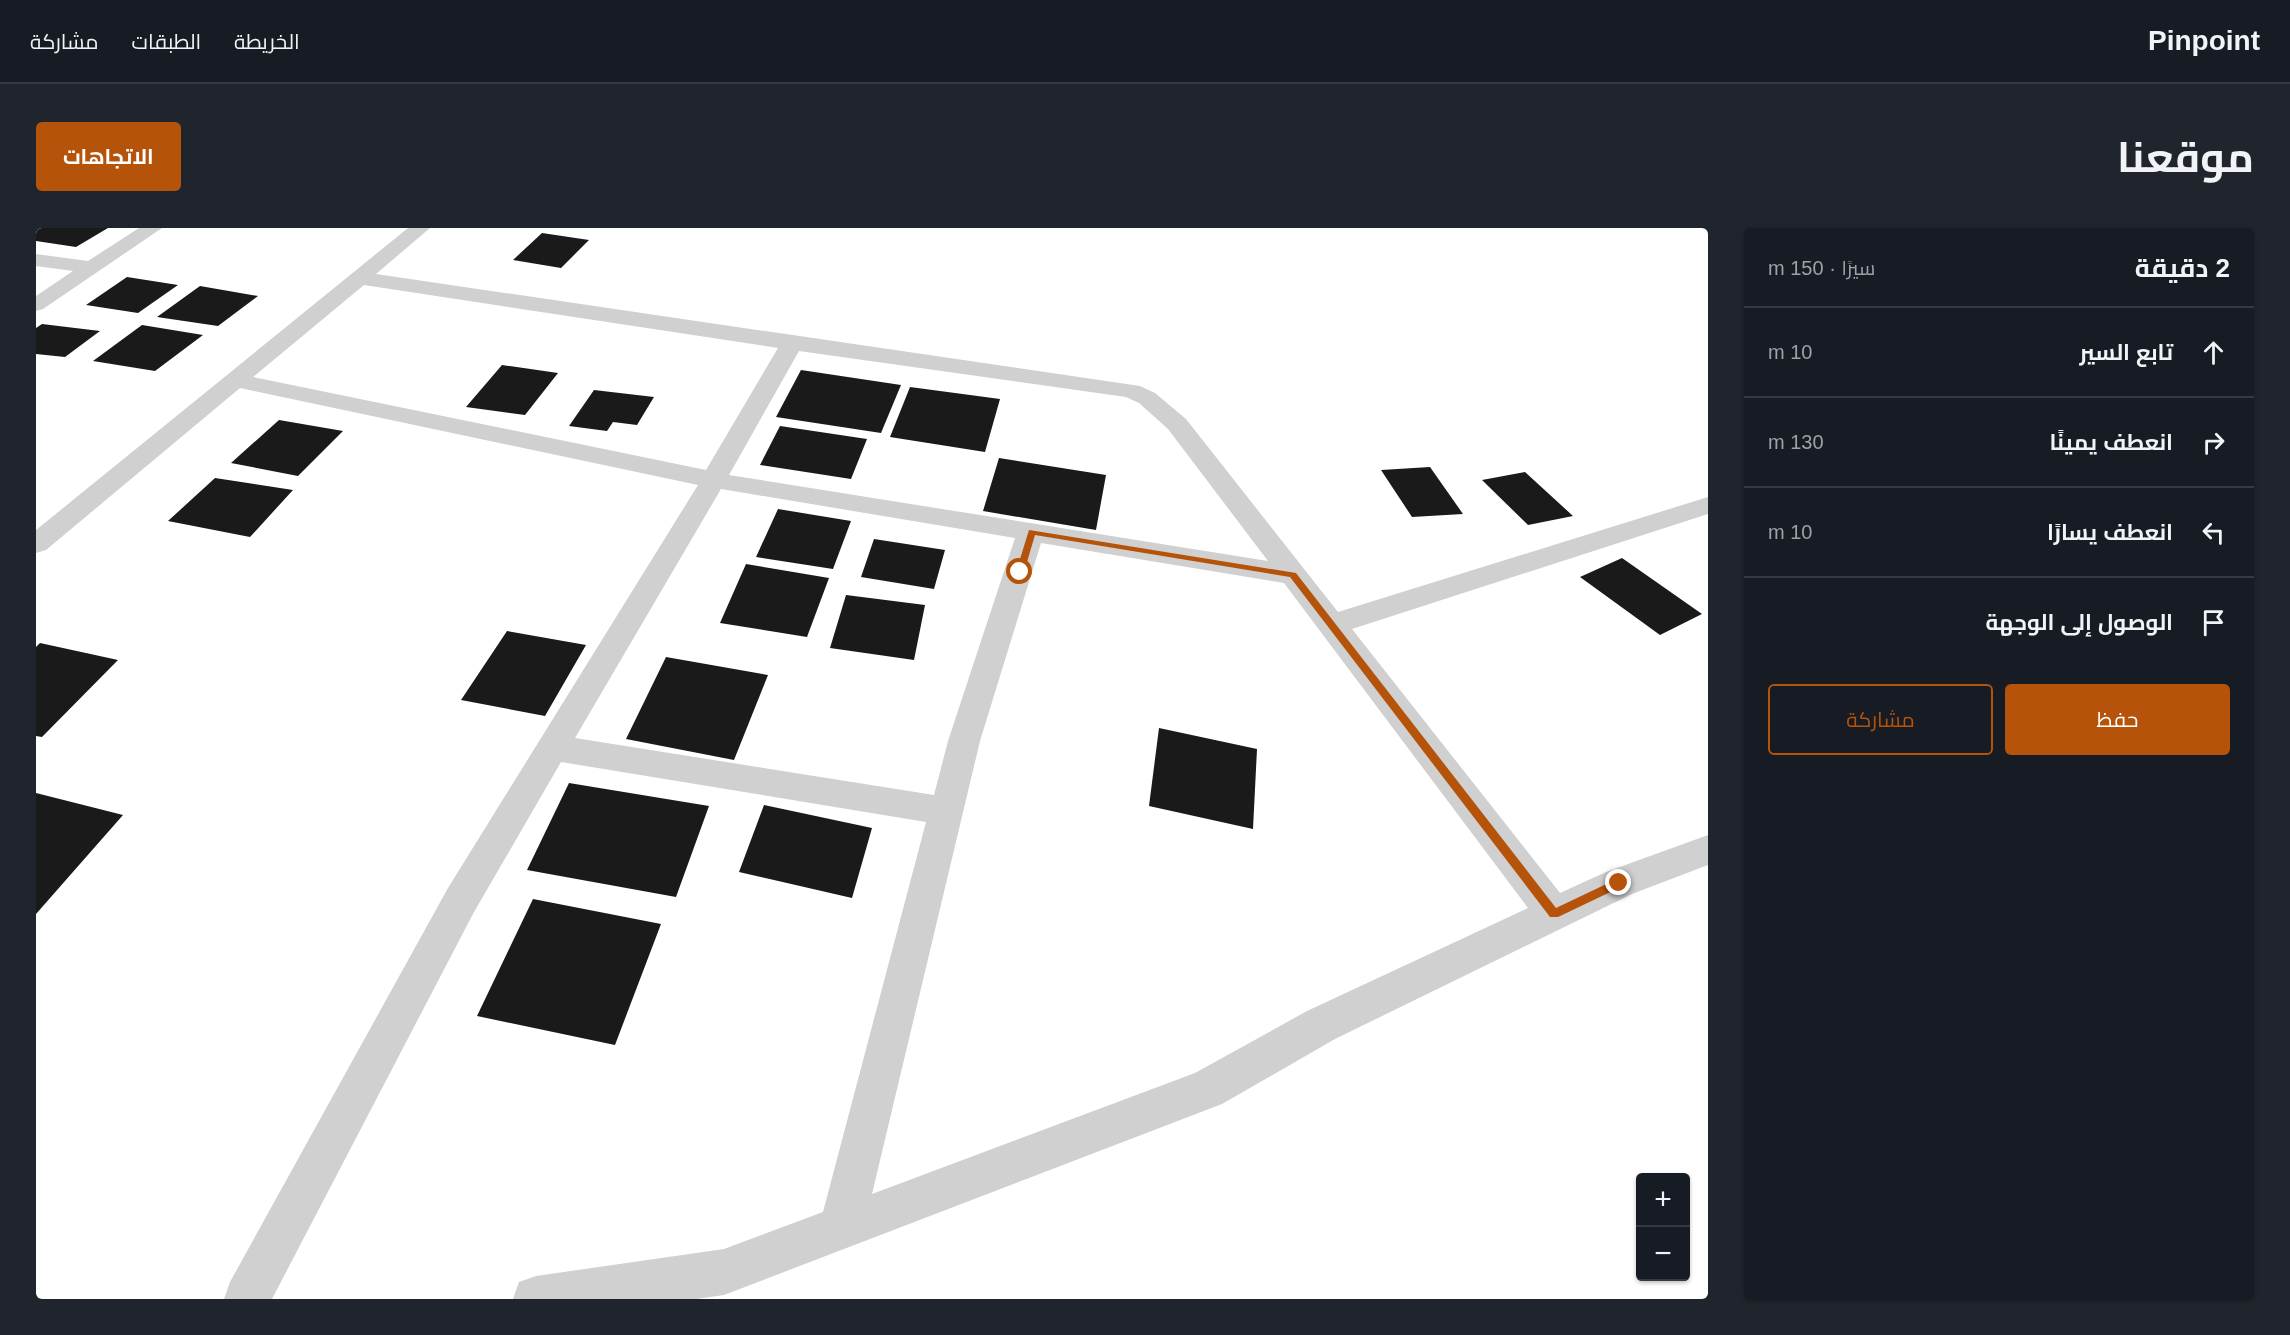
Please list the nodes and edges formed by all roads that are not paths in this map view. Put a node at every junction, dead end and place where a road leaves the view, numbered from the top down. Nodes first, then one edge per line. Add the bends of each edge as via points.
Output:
1 (152, 228) edge
2 (420, 228) edge
3 (36, 260) edge
4 (93, 268) junction
5 (359, 278) junction
6 (36, 305) edge
7 (792, 343) junction
8 (235, 380) junction
9 (713, 480) junction
10 (1708, 506) edge
11 (1031, 532) junction
12 (36, 544) edge
13 (1293, 575) junction
14 (1332, 625) junction
15 (553, 748) junction
16 (945, 811) junction
17 (1708, 850) edge
18 (1554, 914) junction
19 (841, 1228) junction
20 (726, 1286) edge
21 (247, 1299) edge
22 (536, 1299) edge

1 - 4 street
2 - 5 street
3 - 4 street
4 - 6 street
5 - 7 street
5 - 8 street
7 - 9 street
7 - 13 street via 1132,391 1147,398 1177,424
8 - 9 street
8 - 12 street
9 - 11 street
9 - 15 street
10 - 14 street
11 - 13 street
11 - 16 street via 984,673
13 - 14 street
14 - 18 street
15 - 16 street
15 - 21 street via 460,900
16 - 19 street
17 - 18 street via 1619,883
18 - 19 street via 1321,1025 1207,1089
19 - 20 street
20 - 22 street

